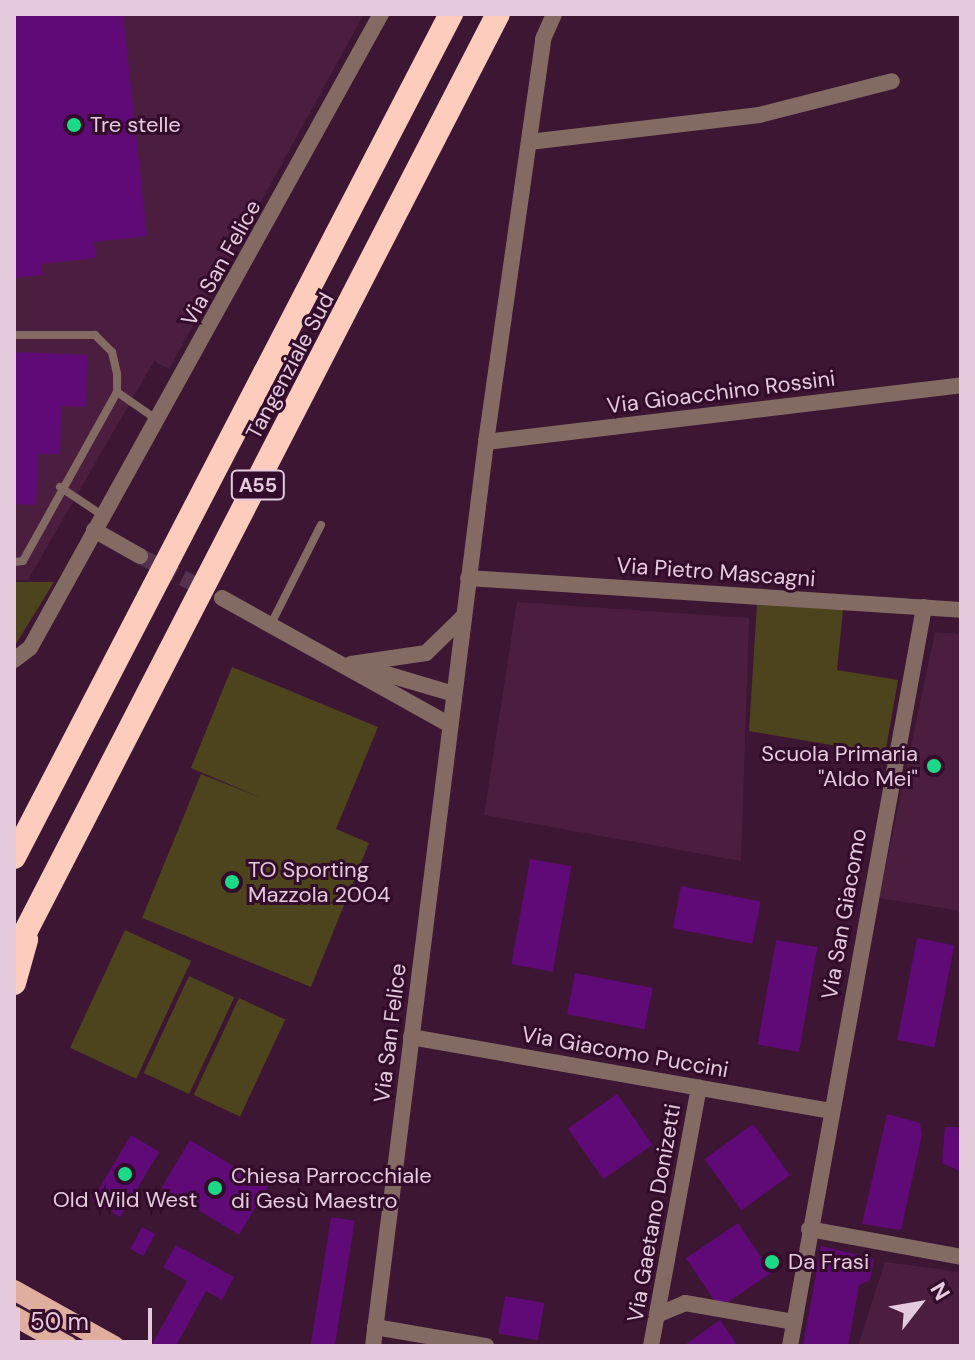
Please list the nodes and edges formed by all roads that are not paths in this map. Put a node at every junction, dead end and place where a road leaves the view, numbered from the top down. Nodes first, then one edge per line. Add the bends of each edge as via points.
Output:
1 (381, 14) edge
2 (451, 14) edge
3 (498, 14) edge
4 (554, 14) edge
5 (892, 81) dead end
6 (529, 142) junction
7 (14, 335) edge
8 (961, 385) edge
9 (117, 392) junction
10 (157, 420) junction
11 (486, 442) junction
12 (60, 487) junction
13 (98, 522) junction
14 (321, 525) dead end
15 (140, 556) tunnel mouth
16 (14, 562) edge
17 (468, 578) junction
18 (222, 598) tunnel mouth
19 (924, 607) junction
20 (961, 610) edge
21 (464, 615) junction
22 (271, 624) junction
23 (14, 660) edge
24 (348, 664) junction
25 (454, 694) junction
26 (450, 725) junction
27 (14, 857) edge
28 (32, 921) junction
29 (14, 954) edge
30 (14, 983) edge
31 (411, 1037) junction
32 (699, 1087) junction
33 (831, 1111) junction
34 (809, 1229) junction
35 (961, 1257) edge
36 (14, 1290) edge
37 (657, 1315) junction
38 (14, 1316) edge
39 (794, 1322) junction
40 (375, 1327) junction
41 (68, 1346) edge
42 (114, 1346) edge
43 (373, 1346) edge
44 (486, 1346) edge
45 (651, 1346) edge
46 (790, 1346) edge

1 - 10 street, Via San Felice
2 - 27 highway, Tangenziale Sud / A55
3 - 28 highway, Tangenziale Sud / A55
4 - 6 street, Via San Felice
5 - 6 street via 759,115
6 - 11 street, Via San Felice
7 - 9 lane via 95,335 112,352
8 - 11 street, Via Gioacchino Rossini
9 - 10 lane
9 - 12 lane
10 - 13 street, Via San Felice
11 - 17 street, Via San Felice
12 - 13 lane
12 - 16 lane via 23,561
13 - 15 street
13 - 23 street, Via San Felice via 30,648
14 - 22 lane
17 - 19 street, Via Pietro Mascagni
17 - 21 street, Via San Felice
18 - 22 street
19 - 20 street, Via Pietro Mascagni
19 - 33 street, Via San Giacomo
21 - 24 street via 426,653 398,663
21 - 25 street, Via San Felice
22 - 24 street
24 - 25 street
24 - 26 street
25 - 26 street, Via San Felice
26 - 31 street, Via San Felice
28 - 29 highway, Tangenziale Sud / A55
28 - 30 highway
31 - 32 street, Via Giacomo Puccini
31 - 40 street, Via San Felice
32 - 33 street, Via Giacomo Puccini
32 - 37 street, Via Gaetano Donizetti
33 - 34 street, Via San Giacomo
34 - 35 street
34 - 39 street, Via San Giacomo
36 - 42 main road
37 - 39 street via 685,1303
37 - 45 street, Via Gaetano Donizetti
38 - 41 main road
39 - 46 street, Via San Giacomo
40 - 43 street, Via San Felice
40 - 44 street

